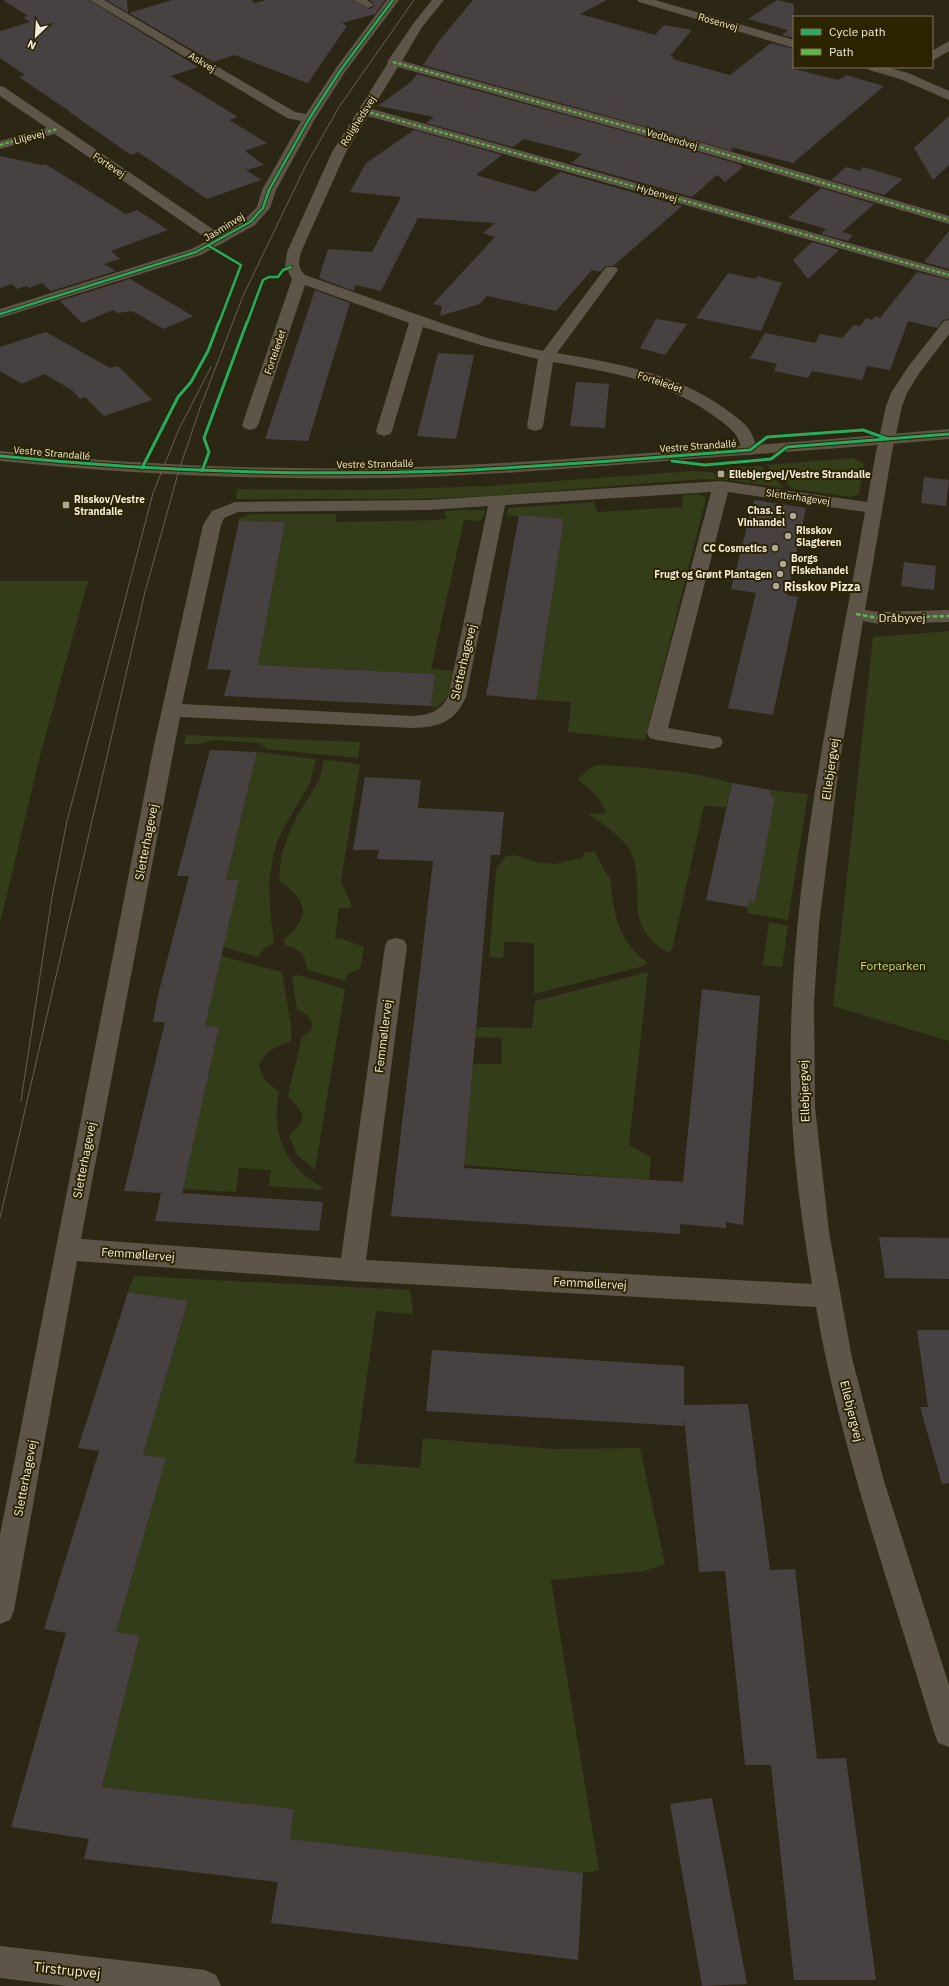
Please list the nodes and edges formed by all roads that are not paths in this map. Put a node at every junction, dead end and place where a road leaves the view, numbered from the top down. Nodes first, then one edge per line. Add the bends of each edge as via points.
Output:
1 (96, 0) edge
2 (393, 0) edge
3 (438, 0) edge
4 (643, 0) edge
5 (793, 44) edge
6 (949, 45) edge
7 (933, 56) edge
8 (393, 62) junction
9 (876, 68) edge
10 (916, 68) edge
11 (904, 76) junction
12 (0, 90) edge
13 (949, 96) edge
14 (365, 111) junction
15 (309, 120) junction
16 (57, 129) junction
17 (0, 145) edge
18 (949, 220) edge
19 (219, 240) junction
20 (611, 270) dead end
21 (949, 275) edge
22 (300, 278) junction
23 (0, 314) edge
24 (418, 319) junction
25 (949, 324) edge
26 (546, 357) junction
27 (250, 425) dead end
28 (535, 426) dead end
29 (384, 430) dead end
30 (949, 434) edge
31 (888, 439) junction
32 (750, 450) junction
33 (0, 456) edge
34 (721, 486) junction
35 (497, 501) junction
36 (875, 508) junction
37 (856, 614) junction
38 (949, 616) edge
39 (172, 710) junction
40 (713, 742) dead end
41 (396, 946) dead end
42 (67, 1249) junction
43 (352, 1270) junction
44 (827, 1296) junction
45 (0, 1610) edge
46 (949, 1732) edge
47 (0, 1962) edge
48 (205, 1986) edge

1 - 15 street, Askvej via 291,115
2 - 15 street, Jasminvej via 340,71
3 - 8 street, Rolighedsvej
4 - 5 street, Rosenvej
6 - 7 street
8 - 14 street, Rolighedsvej
8 - 18 street, Vedbendvej via 690,144
9 - 11 street
10 - 11 street
11 - 13 street
12 - 16 street, Fortevej
14 - 21 street, Hybenvej
14 - 22 street, Rolighedsvej via 339,152 294,252 291,267 294,274
15 - 19 street, Jasminvej via 269,190 263,208 250,222
16 - 17 street, Liljevej
16 - 19 street, Fortevej
19 - 23 street, Jasminvej via 196,252
20 - 26 street
22 - 24 street, Forteledet
22 - 27 street, Forteledet
24 - 26 street, Forteledet via 486,342
24 - 29 street
25 - 31 street, Ellebjergvej via 913,370 899,393
26 - 28 street
26 - 32 street, Forteledet via 625,371 674,385 696,395 718,410 742,432
30 - 31 street, Vestre Strandallé
31 - 32 street, Vestre Strandallé
31 - 36 street, Ellebjergvej
32 - 33 street, Vestre Strandallé via 509,468 353,473 179,470
34 - 35 street, Sletterhagevej
34 - 36 street, Sletterhagevej
34 - 40 street via 657,733
35 - 39 street, Sletterhagevej via 428,505 235,507 218,515 212,525
35 - 39 street, Sletterhagevej via 457,697 453,707 444,715 430,721 412,722
36 - 37 street, Ellebjergvej
37 - 38 street, Dråbyvej via 879,618
37 - 44 street, Ellebjergvej via 810,907 805,981 802,1083 812,1202
39 - 42 street, Sletterhagevej
41 - 43 street, Femmøllervej
42 - 43 street, Femmøllervej
42 - 45 street, Sletterhagevej
43 - 44 street, Femmøllervej
44 - 46 street, Ellebjergvej via 846,1388 871,1482
47 - 48 street, Tirstrupvej

